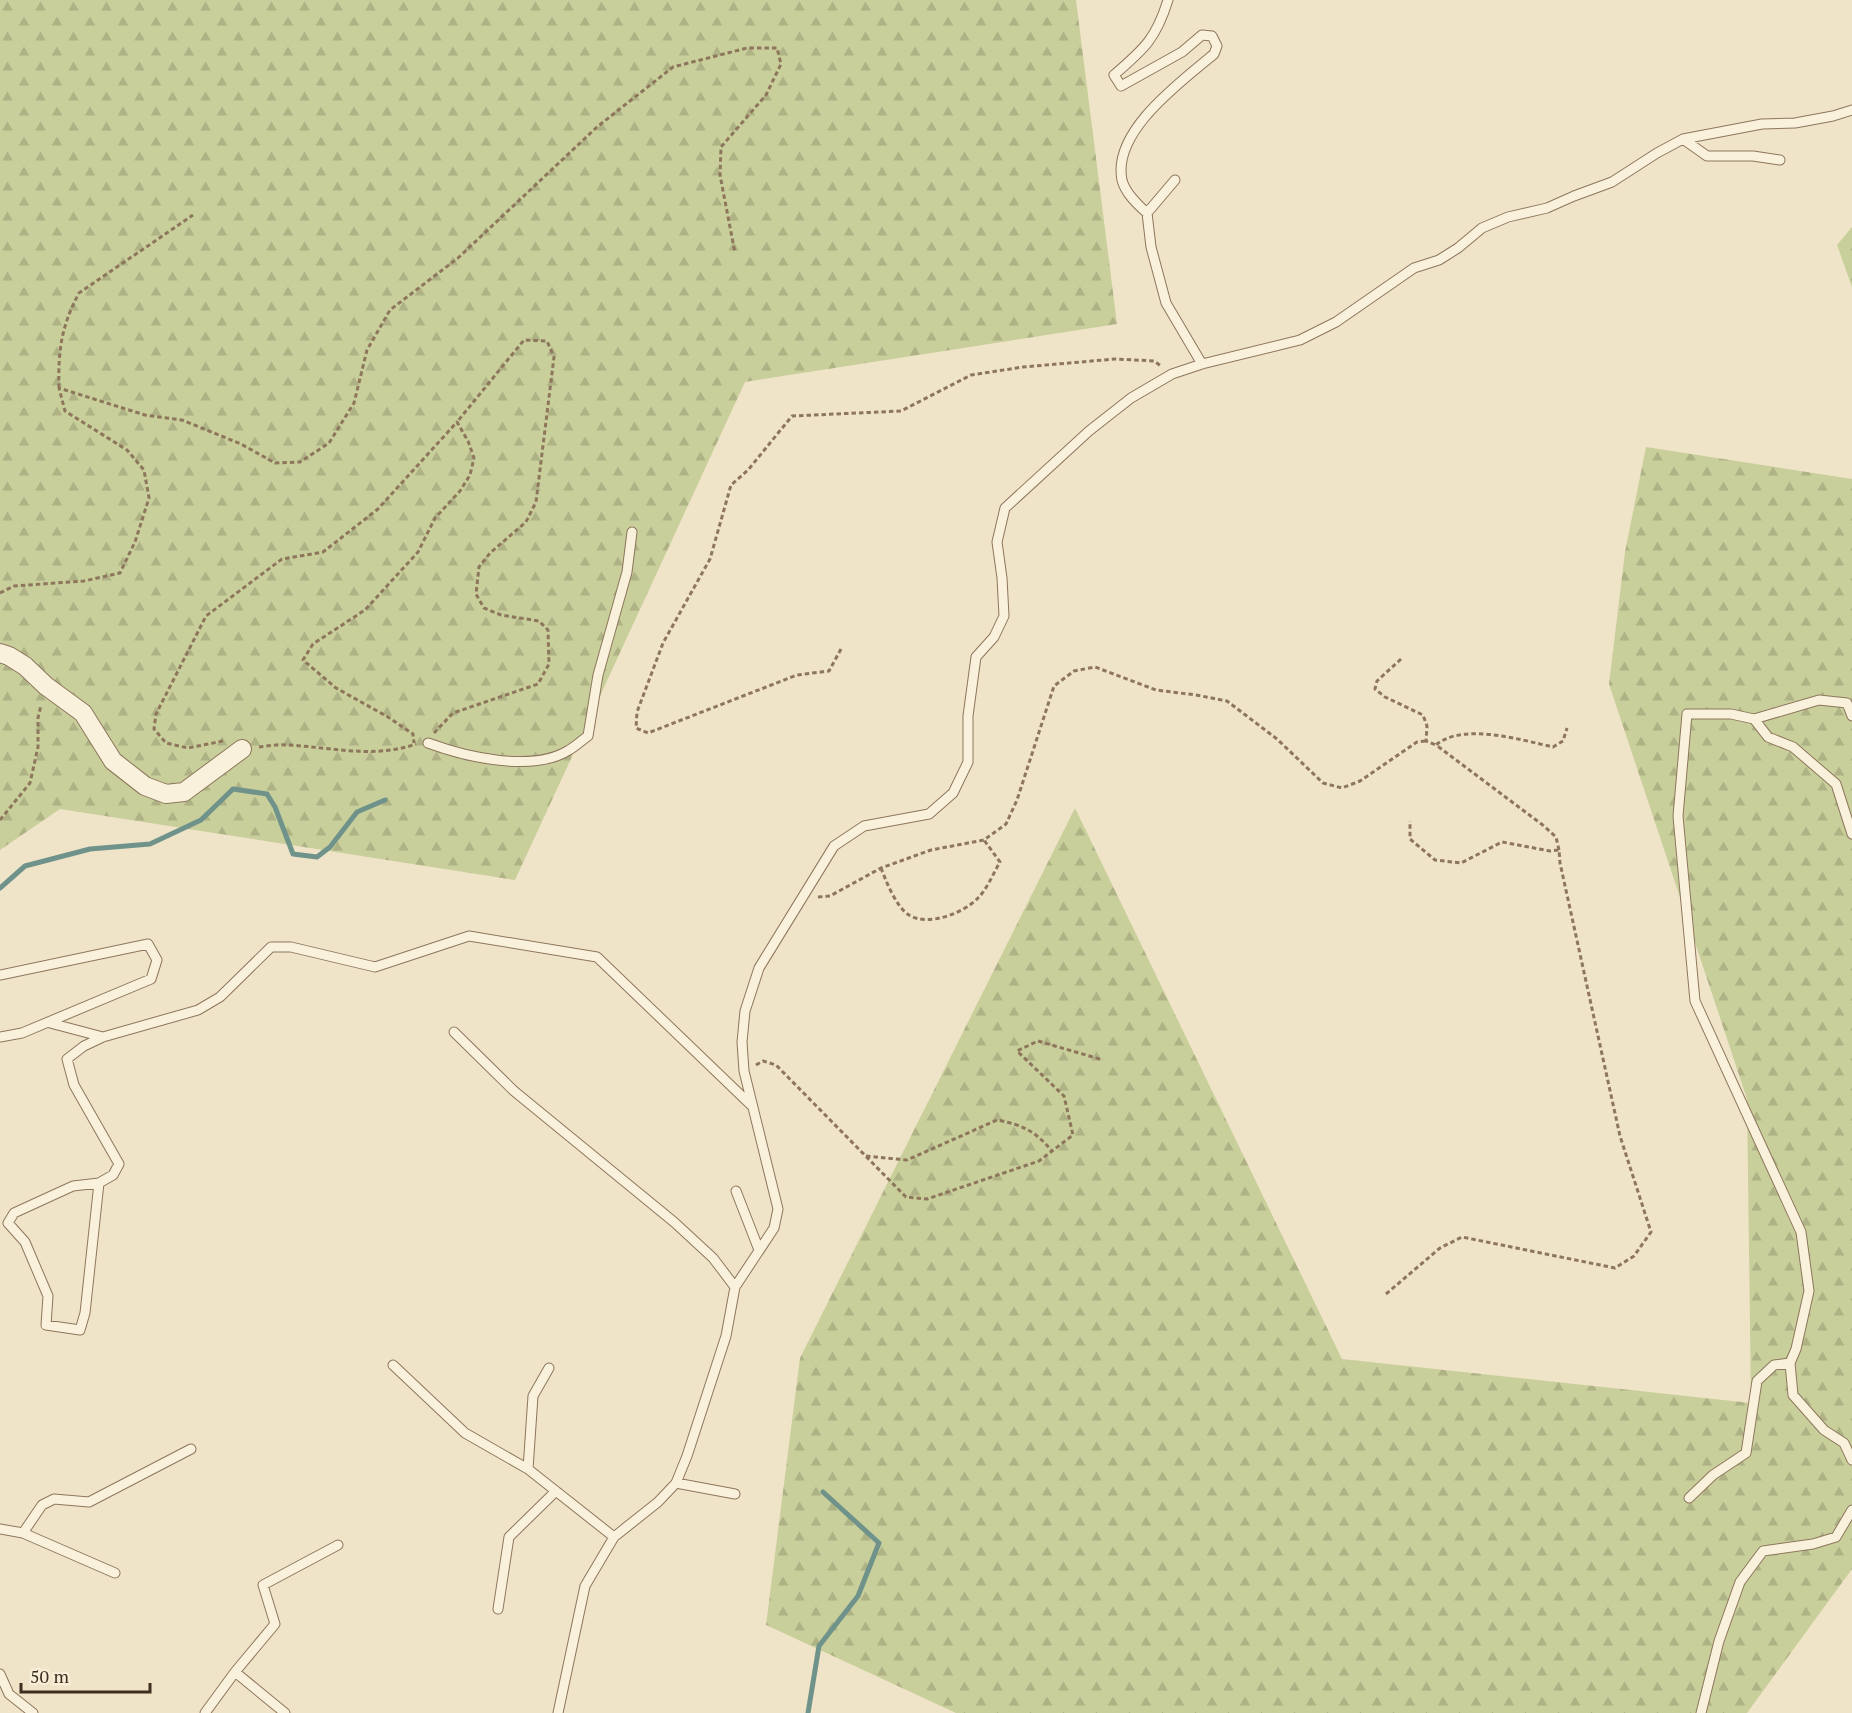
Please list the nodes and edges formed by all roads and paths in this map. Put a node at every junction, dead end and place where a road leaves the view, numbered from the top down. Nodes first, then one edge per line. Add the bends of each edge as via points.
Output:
1 (1168, 0) edge
2 (1852, 110) edge
3 (1683, 139) junction
4 (1780, 160) dead end
5 (1175, 180) dead end
6 (1147, 213) junction
7 (193, 215) dead end
8 (735, 253) dead end
9 (1202, 364) junction
10 (1172, 375) junction
11 (59, 388) junction
12 (457, 422) junction
13 (632, 532) dead end
14 (0, 593) edge
15 (841, 649) dead end
16 (0, 653) edge
17 (1401, 659) dead end
18 (46, 686) junction
19 (1852, 716) edge
20 (1754, 719) junction
21 (1567, 728) dead end
22 (1426, 741) junction
23 (428, 743) junction
24 (415, 744) junction
25 (1436, 745) junction
26 (242, 749) junction
27 (0, 820) edge
28 (1410, 821) dead end
29 (1852, 834) edge
30 (984, 840) junction
31 (1559, 850) junction
32 (881, 868) junction
33 (801, 898) junction
34 (0, 975) edge
35 (50, 1023) junction
36 (454, 1032) dead end
37 (0, 1037) edge
38 (103, 1037) junction
39 (1103, 1060) dead end
40 (744, 1071) junction
41 (753, 1106) junction
42 (1052, 1151) junction
43 (866, 1156) junction
44 (99, 1183) junction
45 (735, 1191) dead end
46 (759, 1250) junction
47 (735, 1287) junction
48 (1386, 1294) dead end
49 (1790, 1363) junction
50 (393, 1365) dead end
51 (549, 1368) dead end
52 (191, 1449) dead end
53 (1852, 1460) edge
54 (528, 1468) junction
55 (676, 1483) junction
56 (556, 1491) junction
57 (735, 1494) dead end
58 (1689, 1498) dead end
59 (1852, 1510) edge
60 (0, 1529) edge
61 (23, 1533) junction
62 (614, 1537) junction
63 (338, 1545) dead end
64 (114, 1573) dead end
65 (498, 1609) dead end
66 (235, 1672) junction
67 (0, 1674) edge
68 (33, 1713) edge
69 (205, 1713) edge
70 (285, 1713) edge
71 (558, 1713) edge
72 (1701, 1713) edge

1 - 6 lane via 1161,23 1144,49 1114,75 1121,86 1182,52 1202,35 1212,36 1217,46 1214,54 1157,102 1125,145 1122,182
2 - 3 lane via 1795,123 1762,124
3 - 4 lane via 1707,156
3 - 9 lane via 1612,182 1482,228 1439,260 1414,268 1336,322 1300,340
5 - 6 lane
6 - 9 lane via 1151,247 1166,303
7 - 11 path via 79,293 68,313 58,356
8 - 11 path via 720,175 721,147 766,95 781,64 777,48 747,48 673,67 597,127 458,258 390,310 367,350 354,403 329,442 300,462 275,463 182,420 145,415
9 - 10 lane
10 - 15 path via 1154,361 1115,359 1023,367 971,375 901,411 792,416 748,471 731,485 710,559 663,643 637,712 636,728 648,733 797,675 829,671
10 - 33 lane via 1131,398 1089,431 1005,508 997,542 1004,616 994,637 976,657 968,716 968,762 953,793 929,814 864,826 834,846
11 - 14 path via 65,411 128,450 144,470 149,498 120,573 84,581 14,586
12 - 23 path via 524,340 547,341 554,357 536,502 526,522 479,567 476,594 484,608 539,621 548,630 549,664 538,684 453,712
12 - 24 path via 474,458 460,491 435,518 418,552 365,610 313,644 303,660 336,688 413,734
12 - 26 path via 378,509 323,552 282,559 206,616 156,714 154,729 166,743 188,748 228,739
13 - 23 lane via 627,572 598,675 588,736 549,759 503,762 459,754
16 - 18 street via 25,666
17 - 22 path via 1377,681 1375,689 1423,715
18 - 26 street via 83,713 112,761 146,786 166,794 184,792
18 - 27 path via 30,783
19 - 20 lane via 1847,703 1819,700
20 - 29 lane via 1768,737 1793,747 1836,784
20 - 49 lane via 1731,714 1687,714 1678,816 1695,1001 1801,1232 1809,1291
21 - 25 path via 1563,741 1553,747 1482,734 1456,735
22 - 25 path
22 - 30 path via 1417,742 1342,788 1323,783 1277,739 1227,701 1156,690 1095,667 1074,671 1054,686 1006,824
23 - 24 path
24 - 26 path via 362,753 285,745
25 - 31 path via 1544,826 1556,837
28 - 31 path via 1410,839 1435,860 1461,862 1502,842
30 - 32 path via 932,850
30 - 32 path via 1000,862 977,899 932,921 909,915 890,891
31 - 48 path via 1620,1136 1651,1232 1634,1256 1615,1268 1462,1237 1440,1248
32 - 33 path via 830,896
33 - 40 lane via 759,968 745,1011
34 - 35 lane via 148,944 157,960 151,979
35 - 37 lane via 22,1034
35 - 38 lane
36 - 47 lane via 514,1092 674,1222 713,1258
38 - 41 lane via 198,1010 220,997 271,947 291,947 375,967 469,936 597,957
38 - 44 lane via 67,1059 74,1085 119,1164 113,1175
39 - 42 path via 1038,1041 1017,1052 1064,1096 1073,1135
40 - 41 lane
40 - 43 path via 763,1061 776,1065
41 - 46 lane via 778,1209 774,1228
42 - 43 path via 1038,1135 997,1120 907,1160
42 - 43 path via 1039,1161 927,1198 906,1197
44 - 44 lane via 73,1186 14,1213 8,1223 25,1242 48,1296 46,1325 80,1330
45 - 46 lane
46 - 47 lane
47 - 55 lane via 726,1336
49 - 53 lane via 1793,1395 1824,1430 1844,1443
49 - 58 lane via 1774,1365 1756,1381 1746,1453 1713,1475
50 - 54 lane via 465,1433
51 - 54 lane via 533,1396
52 - 61 lane via 89,1502 54,1499 42,1505
54 - 56 lane
55 - 57 lane
55 - 62 lane
56 - 62 lane
56 - 65 lane via 509,1537
59 - 72 lane via 1836,1537 1763,1551 1740,1582 1719,1641
60 - 61 lane
61 - 64 lane
62 - 71 lane via 585,1586
63 - 66 lane via 263,1585 275,1624
66 - 69 lane
66 - 70 lane
67 - 68 lane via 9,1694

